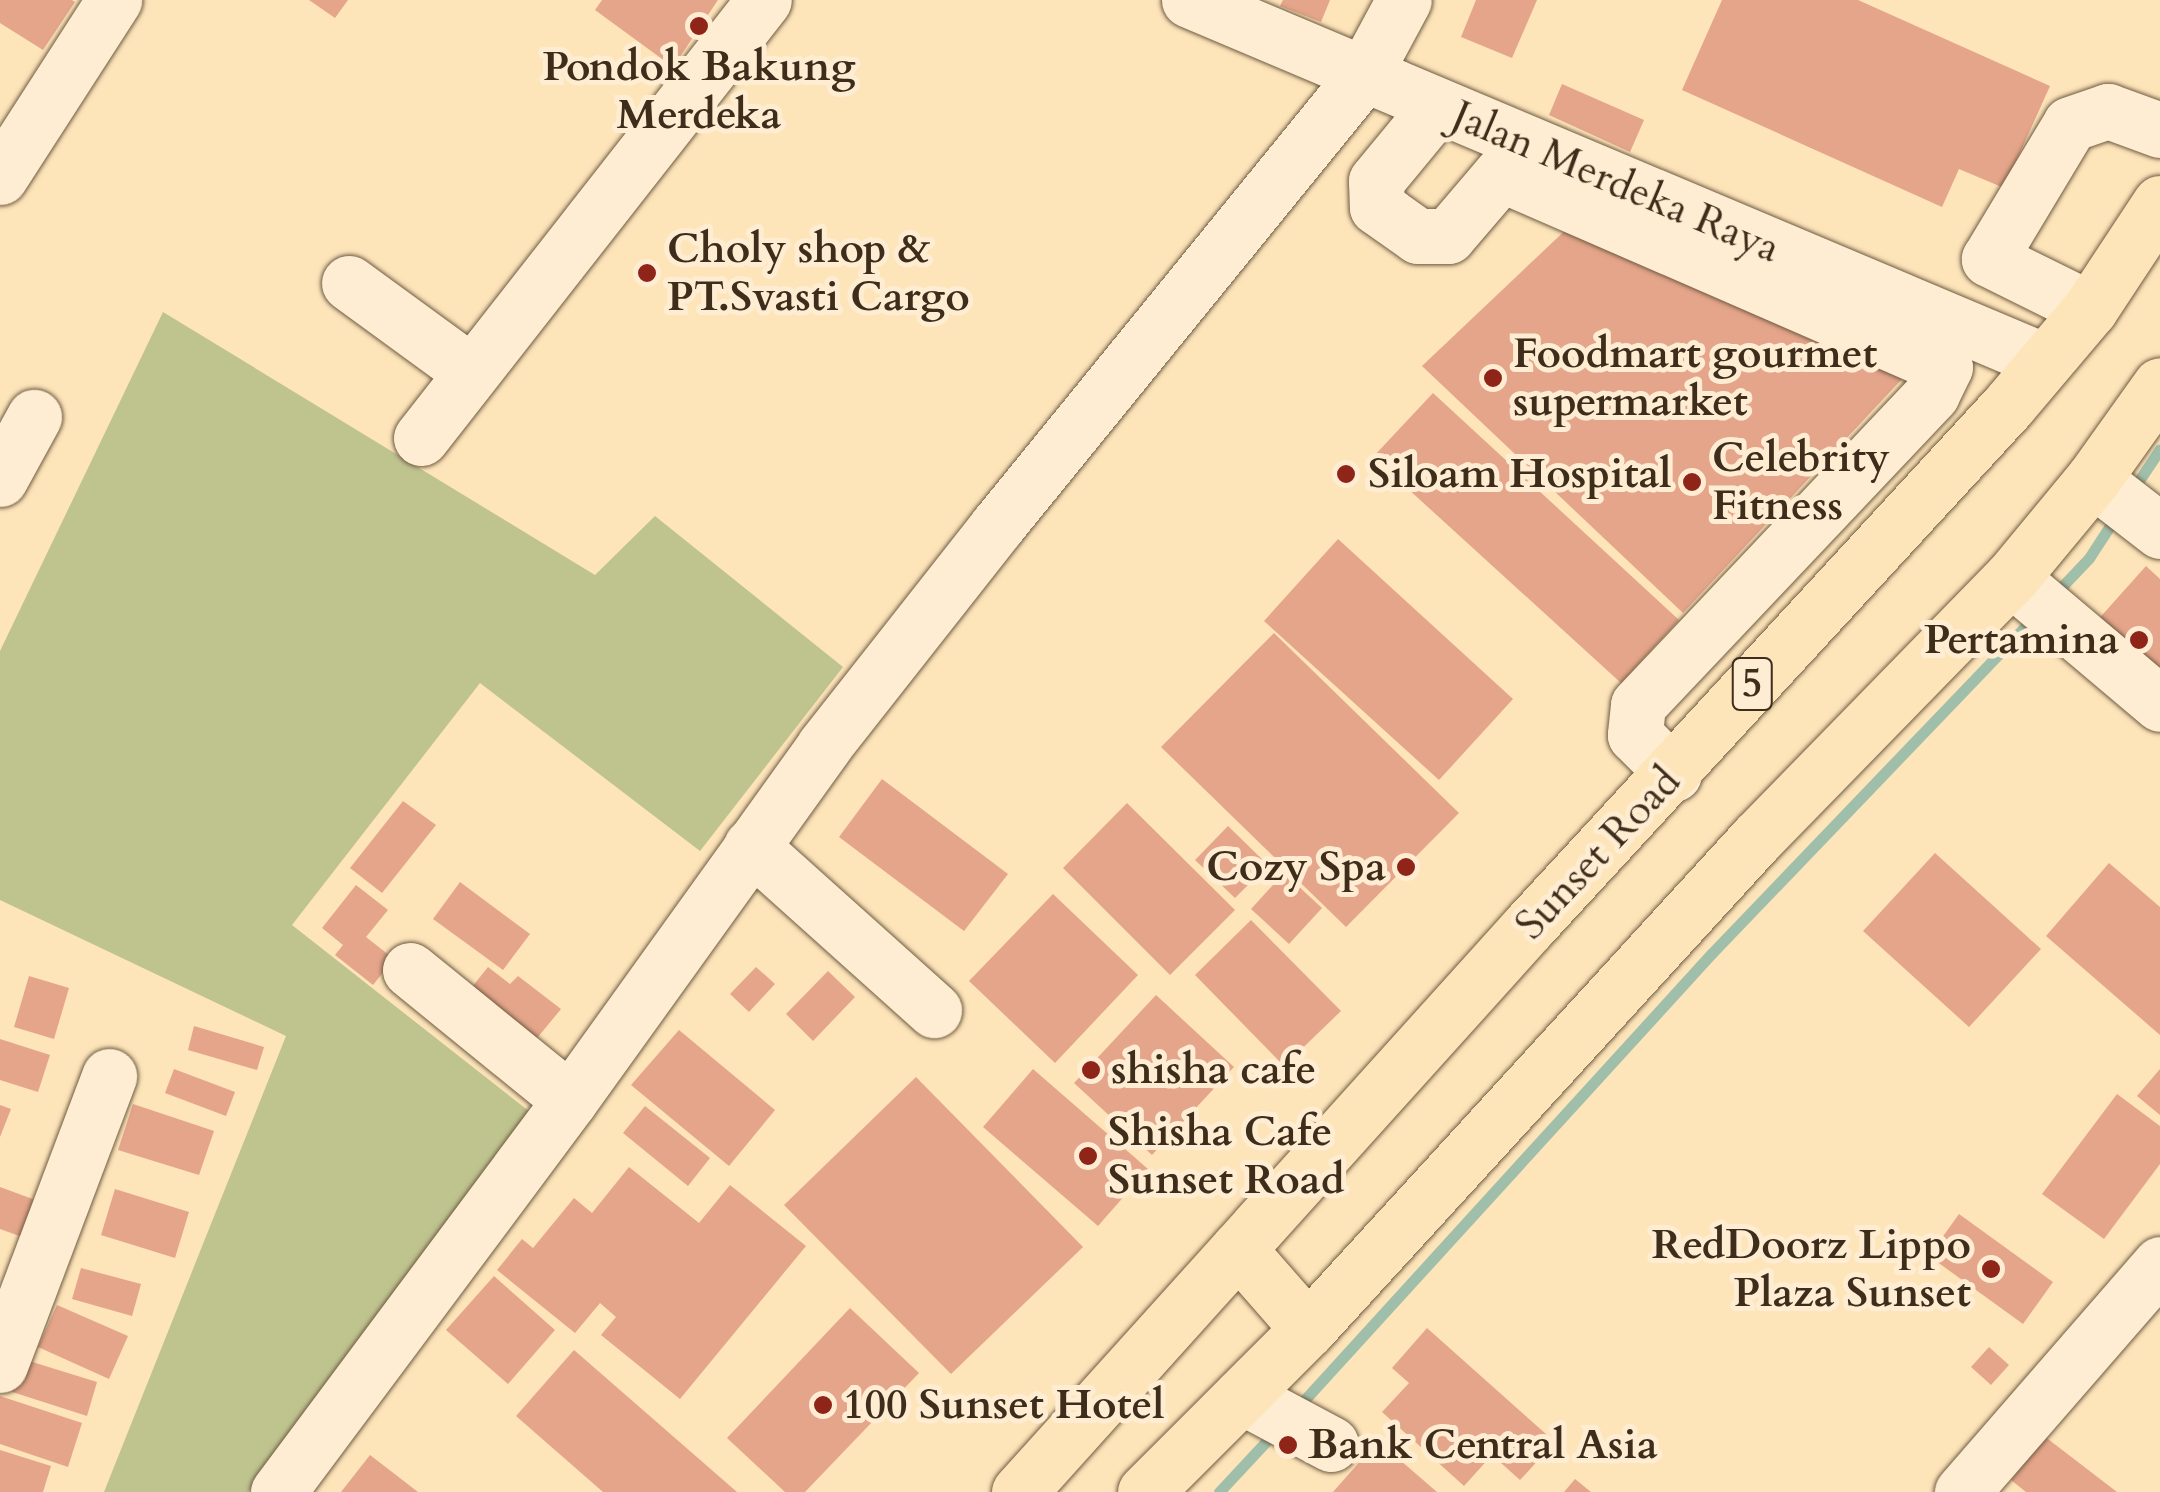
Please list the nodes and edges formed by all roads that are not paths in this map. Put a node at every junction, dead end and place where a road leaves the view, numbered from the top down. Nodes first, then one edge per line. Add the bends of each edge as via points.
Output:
1 (114, 0) edge
2 (764, 0) edge
3 (1189, 0) edge
4 (1404, 0) edge
5 (1363, 76) junction
6 (1437, 107) junction
7 (2160, 130) edge
8 (0, 177) edge
9 (2160, 202) edge
10 (349, 283) dead end
11 (2090, 309) junction
12 (2044, 361) junction
13 (471, 372) junction
14 (2160, 385) edge
15 (34, 416) dead end
16 (422, 438) dead end
17 (1865, 465) junction
18 (0, 479) edge
19 (2093, 479) junction
20 (2160, 531) edge
21 (1874, 550) junction
22 (1777, 558) junction
23 (2011, 578) junction
24 (1790, 642) junction
25 (2160, 704) edge
26 (1674, 774) junction
27 (752, 846) junction
28 (410, 970) dead end
29 (934, 1010) dead end
30 (109, 1076) dead end
31 (570, 1100) junction
32 (1238, 1248) junction
33 (2160, 1264) edge
34 (1308, 1328) junction
35 (0, 1364) edge
36 (1240, 1396) junction
37 (1331, 1444) dead end
38 (278, 1492) edge
39 (1020, 1492) edge
40 (1145, 1492) edge
41 (1962, 1492) edge

1 - 8 street
2 - 13 street
3 - 5 street, Jalan Merdeka Raya
4 - 5 street
5 - 6 street, Jalan Merdeka Raya
5 - 27 street via 996,526
6 - 12 street, Jalan Merdeka Raya
6 - 17 street via 1376,181 1376,207 1418,236 1448,236 1501,174 1940,362 1944,367 1932,394
7 - 11 street via 2108,111 2070,124 1990,259
9 - 11 highway, Sunset Road / 5
10 - 13 street
11 - 12 highway, Sunset Road / 5
12 - 21 highway, Sunset Road / 5
13 - 16 street
14 - 19 highway
15 - 18 street
17 - 21 street
17 - 22 street
19 - 20 street
19 - 23 highway
21 - 24 highway, Sunset Road / 5
22 - 24 street
22 - 26 street via 1638,705 1635,735
23 - 25 street
23 - 34 highway via 1757,838
24 - 26 highway, Sunset Road / 5
26 - 32 highway, Sunset Road / 5
27 - 29 street
27 - 31 street
28 - 31 street
30 - 35 street
31 - 38 street
32 - 34 highway
32 - 39 highway, Sunset Road / 5
33 - 41 street
34 - 36 highway
36 - 37 street
36 - 40 highway

